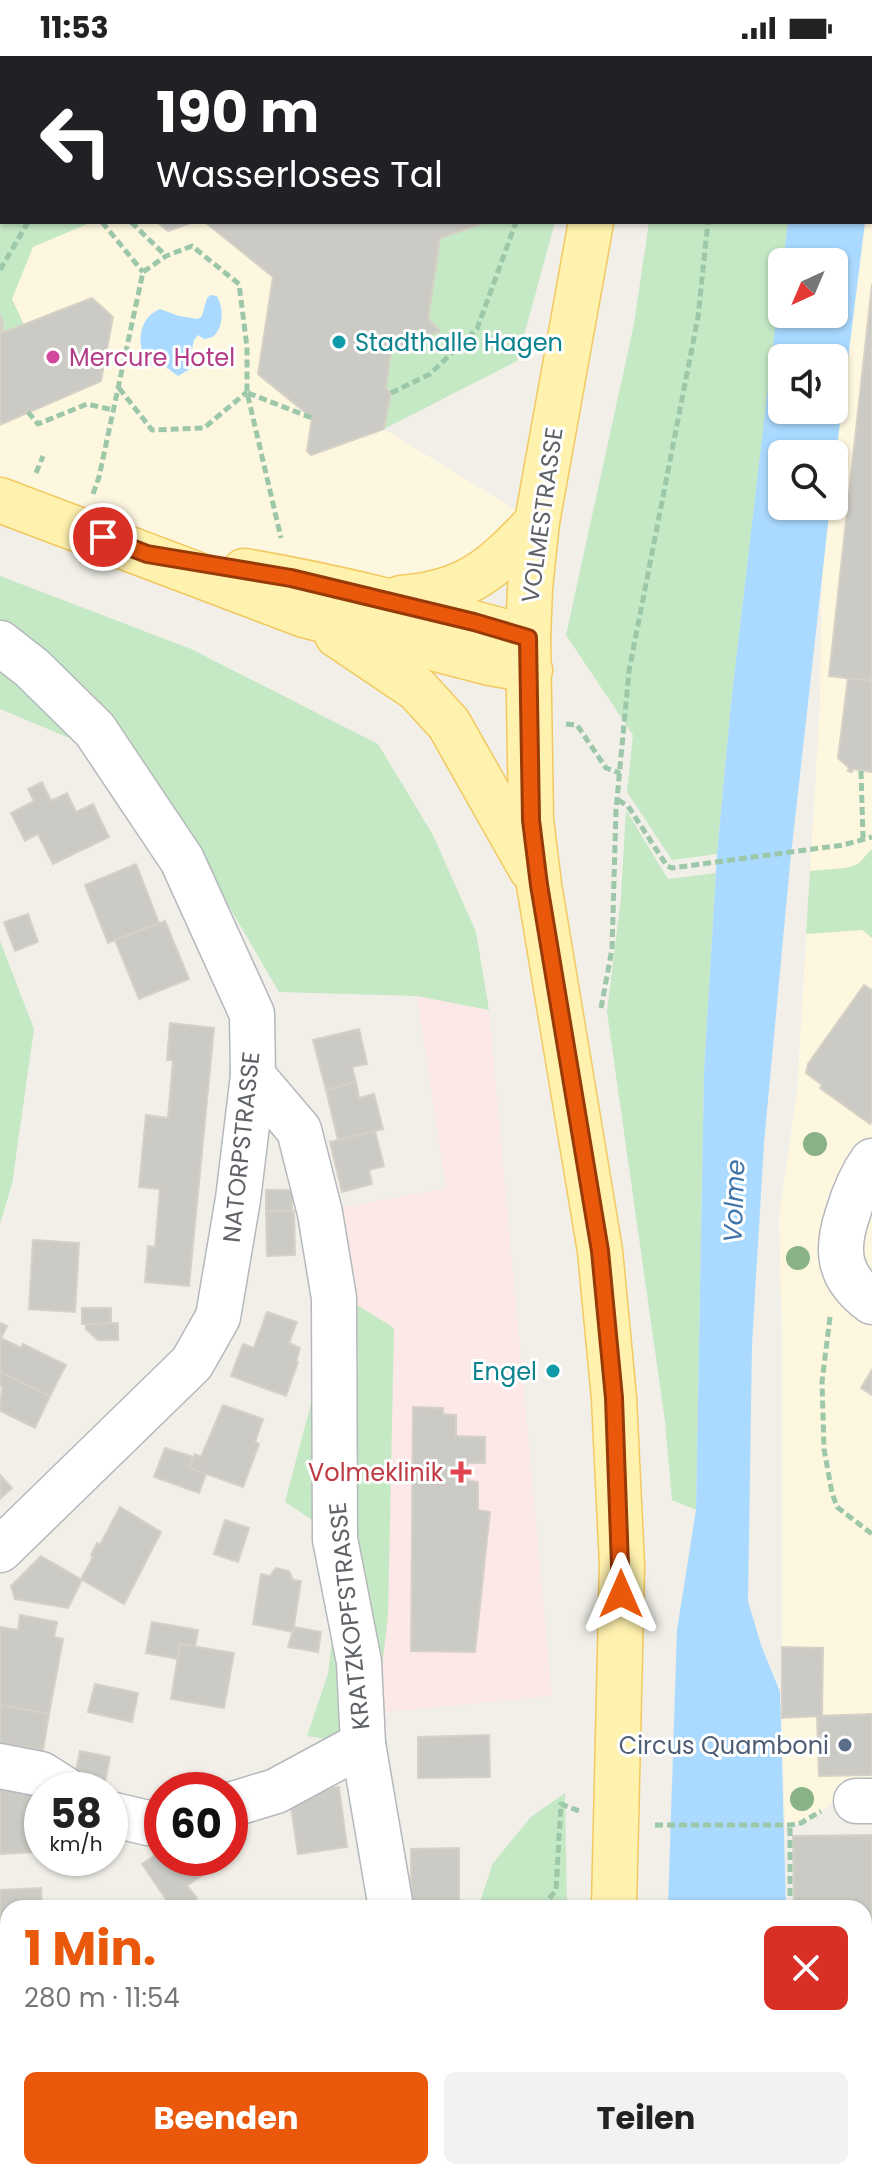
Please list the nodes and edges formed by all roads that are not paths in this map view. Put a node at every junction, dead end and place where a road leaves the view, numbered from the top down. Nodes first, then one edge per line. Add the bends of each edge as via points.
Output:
1 (591, 224) edge
2 (0, 500) edge
3 (537, 522) junction
4 (298, 596) junction
5 (380, 599) junction
6 (0, 643) edge
7 (529, 654) junction
8 (539, 885) junction
9 (253, 1076) junction
10 (872, 1161) edge
11 (860, 1290) edge
12 (0, 1550) edge
13 (363, 1744) junction
14 (0, 1766) edge
15 (31, 1772) edge
16 (248, 1800) edge
17 (390, 1900) edge
18 (614, 1900) edge

1 - 3 main road, VOLMESTRASSE
2 - 4 main road via 147,554
3 - 5 main road via 503,558 470,582 427,596
3 - 7 main road, VOLMESTRASSE
4 - 5 main road
4 - 7 main road via 478,660
4 - 8 main road via 417,689 449,724
5 - 7 main road via 474,622
6 - 9 street, NATORPSTRASSE via 95,730 182,860 252,1014
7 - 8 main road, VOLMESTRASSE via 531,820
8 - 18 main road, VOLMESTRASSE via 600,1251 614,1398 622,1565
9 - 12 street, NATORPSTRASSE via 218,1317 192,1363
9 - 13 street, KRATZKOPFSTRASSE via 299,1130 323,1227 334,1298 335,1539 359,1662
10 - 11 street via 858,1180 839,1251
13 - 16 street, KRATZKOPFSTRASSE via 276,1791
13 - 17 street, KRATZKOPFSTRASSE
14 - 15 street

